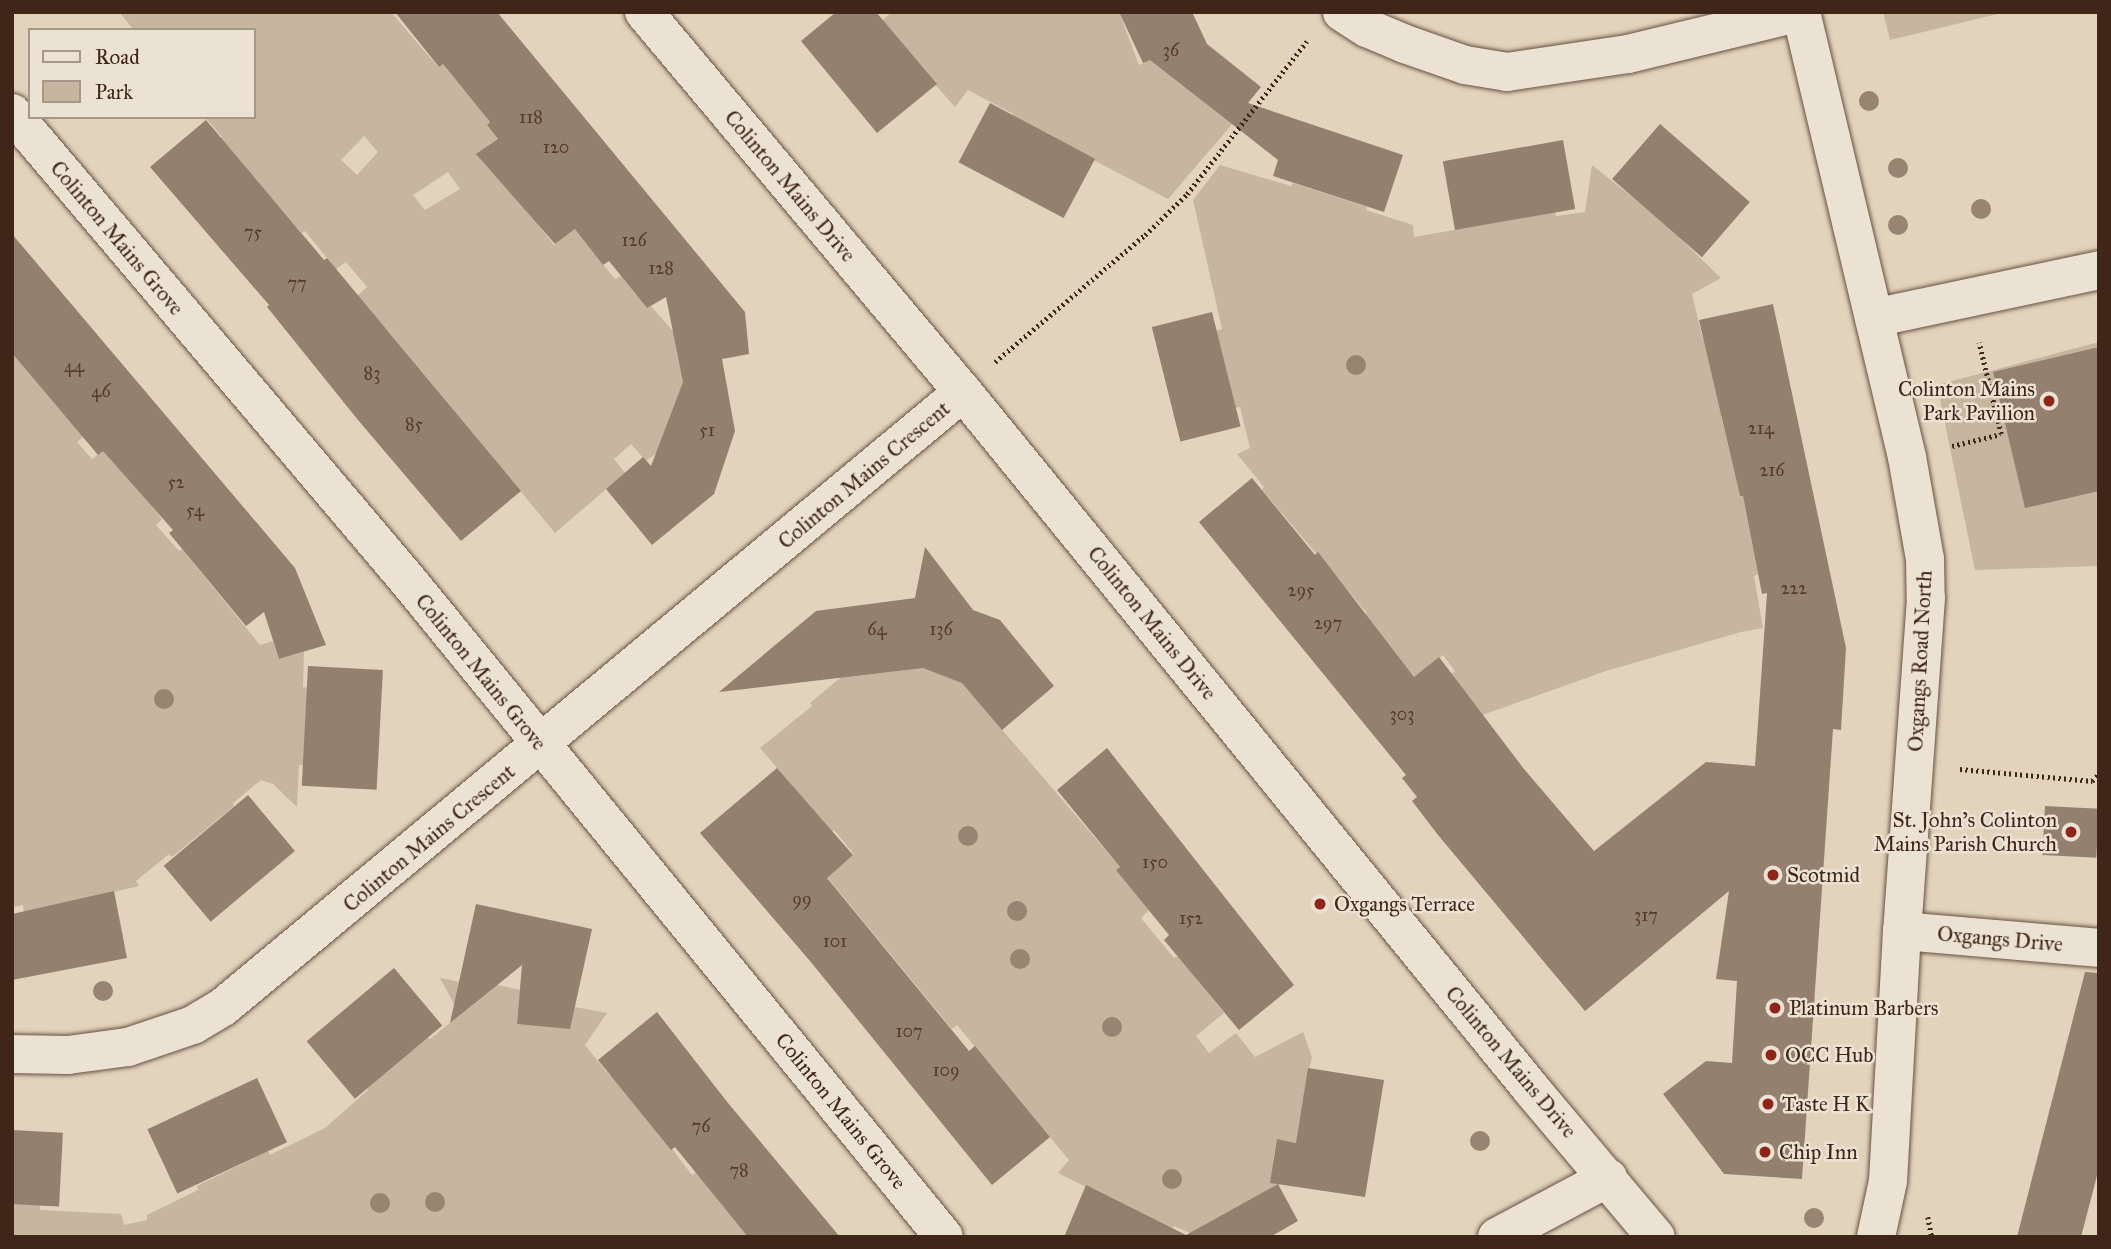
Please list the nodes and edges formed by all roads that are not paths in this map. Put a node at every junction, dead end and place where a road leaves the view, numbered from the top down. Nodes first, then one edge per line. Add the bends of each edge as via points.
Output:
1 (644, 12) edge
2 (1801, 12) edge
3 (1327, 23) edge
4 (12, 113) edge
5 (2099, 270) edge
6 (1874, 318) junction
7 (963, 392) junction
8 (540, 745) junction
9 (1902, 931) junction
10 (2099, 948) edge
11 (12, 1054) edge
12 (1608, 1178) junction
13 (944, 1237) edge
14 (1497, 1237) edge
15 (1656, 1237) edge
16 (1876, 1237) edge

1 - 7 street, Colinton Mains Drive
2 - 3 street via 1628,54 1507,72 1465,65 1367,28
2 - 6 street, Oxgangs Road North
4 - 8 street, Colinton Mains Grove via 410,583
5 - 6 street
6 - 9 street, Oxgangs Road North via 1907,457 1925,559
7 - 8 street, Colinton Mains Crescent
7 - 12 street, Colinton Mains Drive
8 - 11 street, Colinton Mains Crescent via 298,947 193,1025 128,1047 68,1055
8 - 13 street, Colinton Mains Grove
9 - 10 street, Oxgangs Drive
9 - 16 street, Oxgangs Road North via 1888,1181
12 - 14 street
12 - 15 street, Colinton Mains Drive

